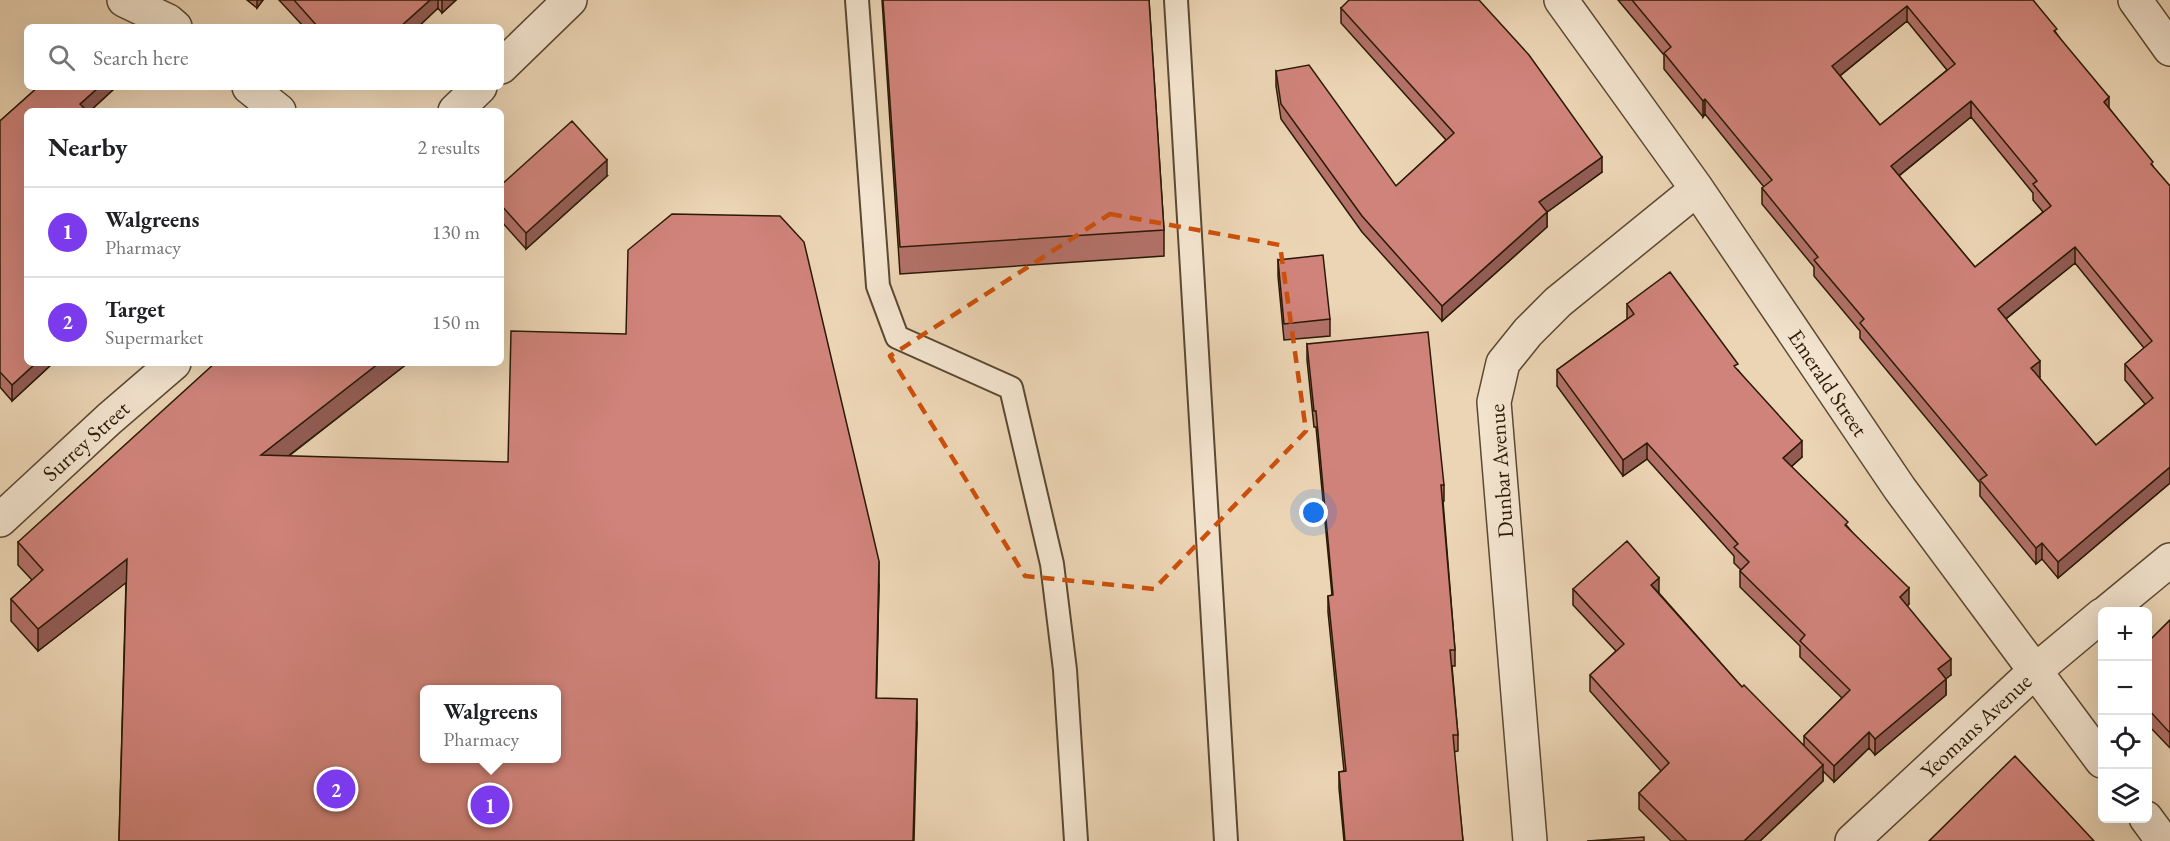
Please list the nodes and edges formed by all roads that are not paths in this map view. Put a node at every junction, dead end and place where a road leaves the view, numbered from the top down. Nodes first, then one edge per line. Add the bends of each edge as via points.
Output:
1 (124, 0) edge
2 (570, 0) edge
3 (857, 0) edge
4 (1176, 0) edge
5 (1561, 0) edge
6 (2135, 0) edge
7 (172, 24) edge
8 (2170, 49) edge
9 (504, 64) edge
10 (253, 90) edge
11 (477, 90) edge
12 (275, 108) edge
13 (458, 108) edge
14 (1697, 189) junction
15 (171, 366) edge
16 (0, 520) edge
17 (2170, 560) edge
18 (2113, 607) edge
19 (2098, 619) edge
20 (2035, 671) junction
21 (2098, 754) edge
22 (2149, 823) edge
23 (1076, 841) edge
24 (1226, 841) edge
25 (1530, 841) edge
26 (1852, 841) edge
27 (2163, 841) edge

1 - 7 street
2 - 9 street
3 - 23 lane via 878,286 897,337 1011,388 1052,564 1065,670
4 - 24 lane
5 - 14 street, Emerald Street
6 - 8 street
10 - 12 street
11 - 13 street
14 - 20 street, Emerald Street via 1900,489
14 - 25 street, Dunbar Avenue via 1558,302 1503,363 1494,402
15 - 16 street, Surrey Street
17 - 18 street
19 - 20 street, Yeomans Avenue
20 - 21 street, Emerald Street
20 - 26 street, Yeomans Avenue
22 - 27 street

